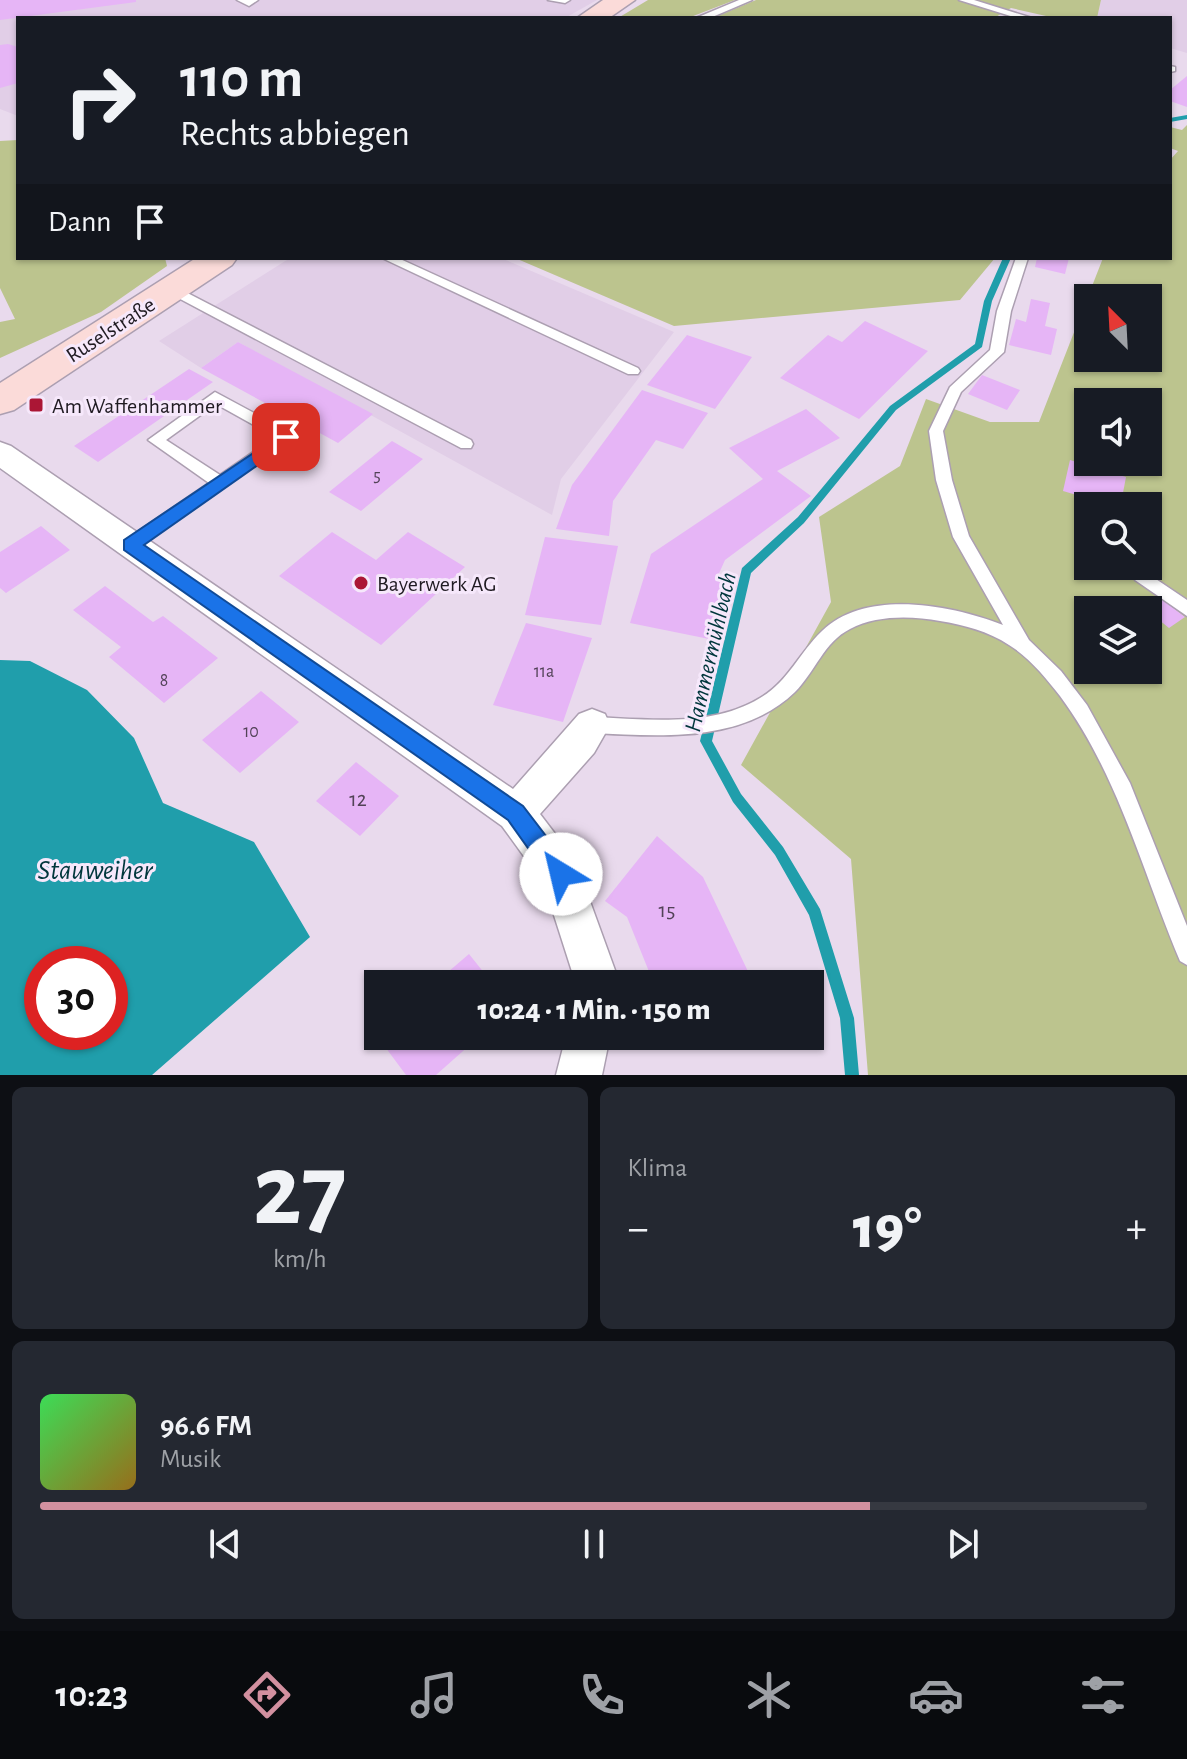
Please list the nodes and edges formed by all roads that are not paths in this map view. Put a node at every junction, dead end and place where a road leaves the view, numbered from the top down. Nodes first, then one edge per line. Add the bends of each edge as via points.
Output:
1 (553, 0) edge
2 (565, 0) edge
3 (622, 0) edge
4 (747, 0) edge
5 (964, 0) edge
6 (594, 16) edge
7 (706, 16) edge
8 (1020, 16) edge
9 (217, 260) edge
10 (392, 260) edge
11 (1021, 260) edge
12 (172, 289) junction
13 (633, 371) dead end
14 (0, 401) edge
15 (466, 444) dead end
16 (0, 453) edge
17 (219, 482) junction
18 (130, 545) junction
19 (1148, 580) edge
20 (1187, 609) edge
21 (1023, 645) junction
22 (592, 725) joint
23 (516, 813) junction
24 (1187, 954) edge
25 (593, 970) edge
26 (585, 1050) edge
27 (579, 1075) edge

1 - 2 lane
3 - 6 main road
4 - 7 lane
5 - 8 lane
9 - 12 main road, Ruselstraße
10 - 13 lane
11 - 21 lane via 997,352 955,390 936,431 961,537
12 - 14 main road, Ruselstraße
12 - 15 lane
16 - 18 street
17 - 17 lane via 286,437 215,397 155,440
17 - 18 lane
18 - 23 street
19 - 20 lane
21 - 22 lane via 967,619 922,610 880,613 843,624 774,701 723,721 685,728
21 - 24 lane via 1073,700 1119,779
22 - 23 street
23 - 25 street via 561,874
26 - 27 street

